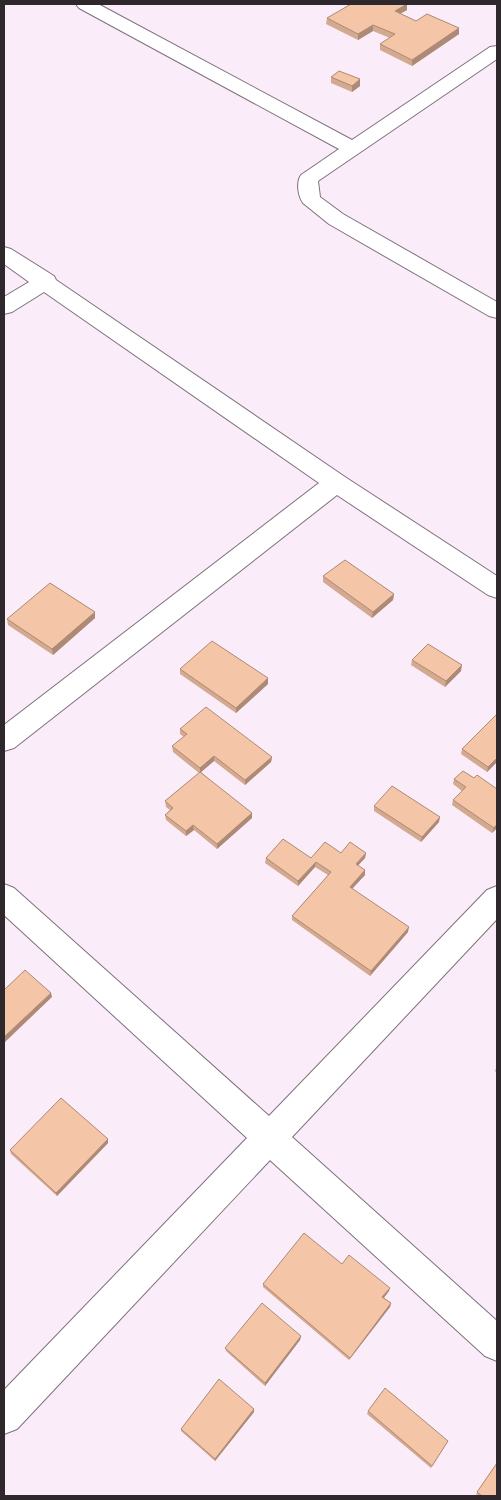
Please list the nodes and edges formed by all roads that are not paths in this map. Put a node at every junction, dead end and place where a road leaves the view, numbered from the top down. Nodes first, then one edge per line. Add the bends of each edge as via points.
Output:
1 (85, 4) edge
2 (497, 52) edge
3 (353, 149) junction
4 (4, 254) edge
5 (46, 281) junction
6 (4, 307) edge
7 (497, 311) edge
8 (336, 483) junction
9 (497, 588) edge
10 (4, 740) edge
11 (4, 897) edge
12 (497, 899) edge
13 (269, 1138) junction
14 (497, 1344) edge
15 (4, 1416) edge

1 - 3 street
2 - 3 street
3 - 7 street via 308,179 310,199 336,218
4 - 5 street
5 - 6 street
5 - 8 street
8 - 9 street
8 - 10 street
11 - 13 street
12 - 13 street
13 - 14 street
13 - 15 street

